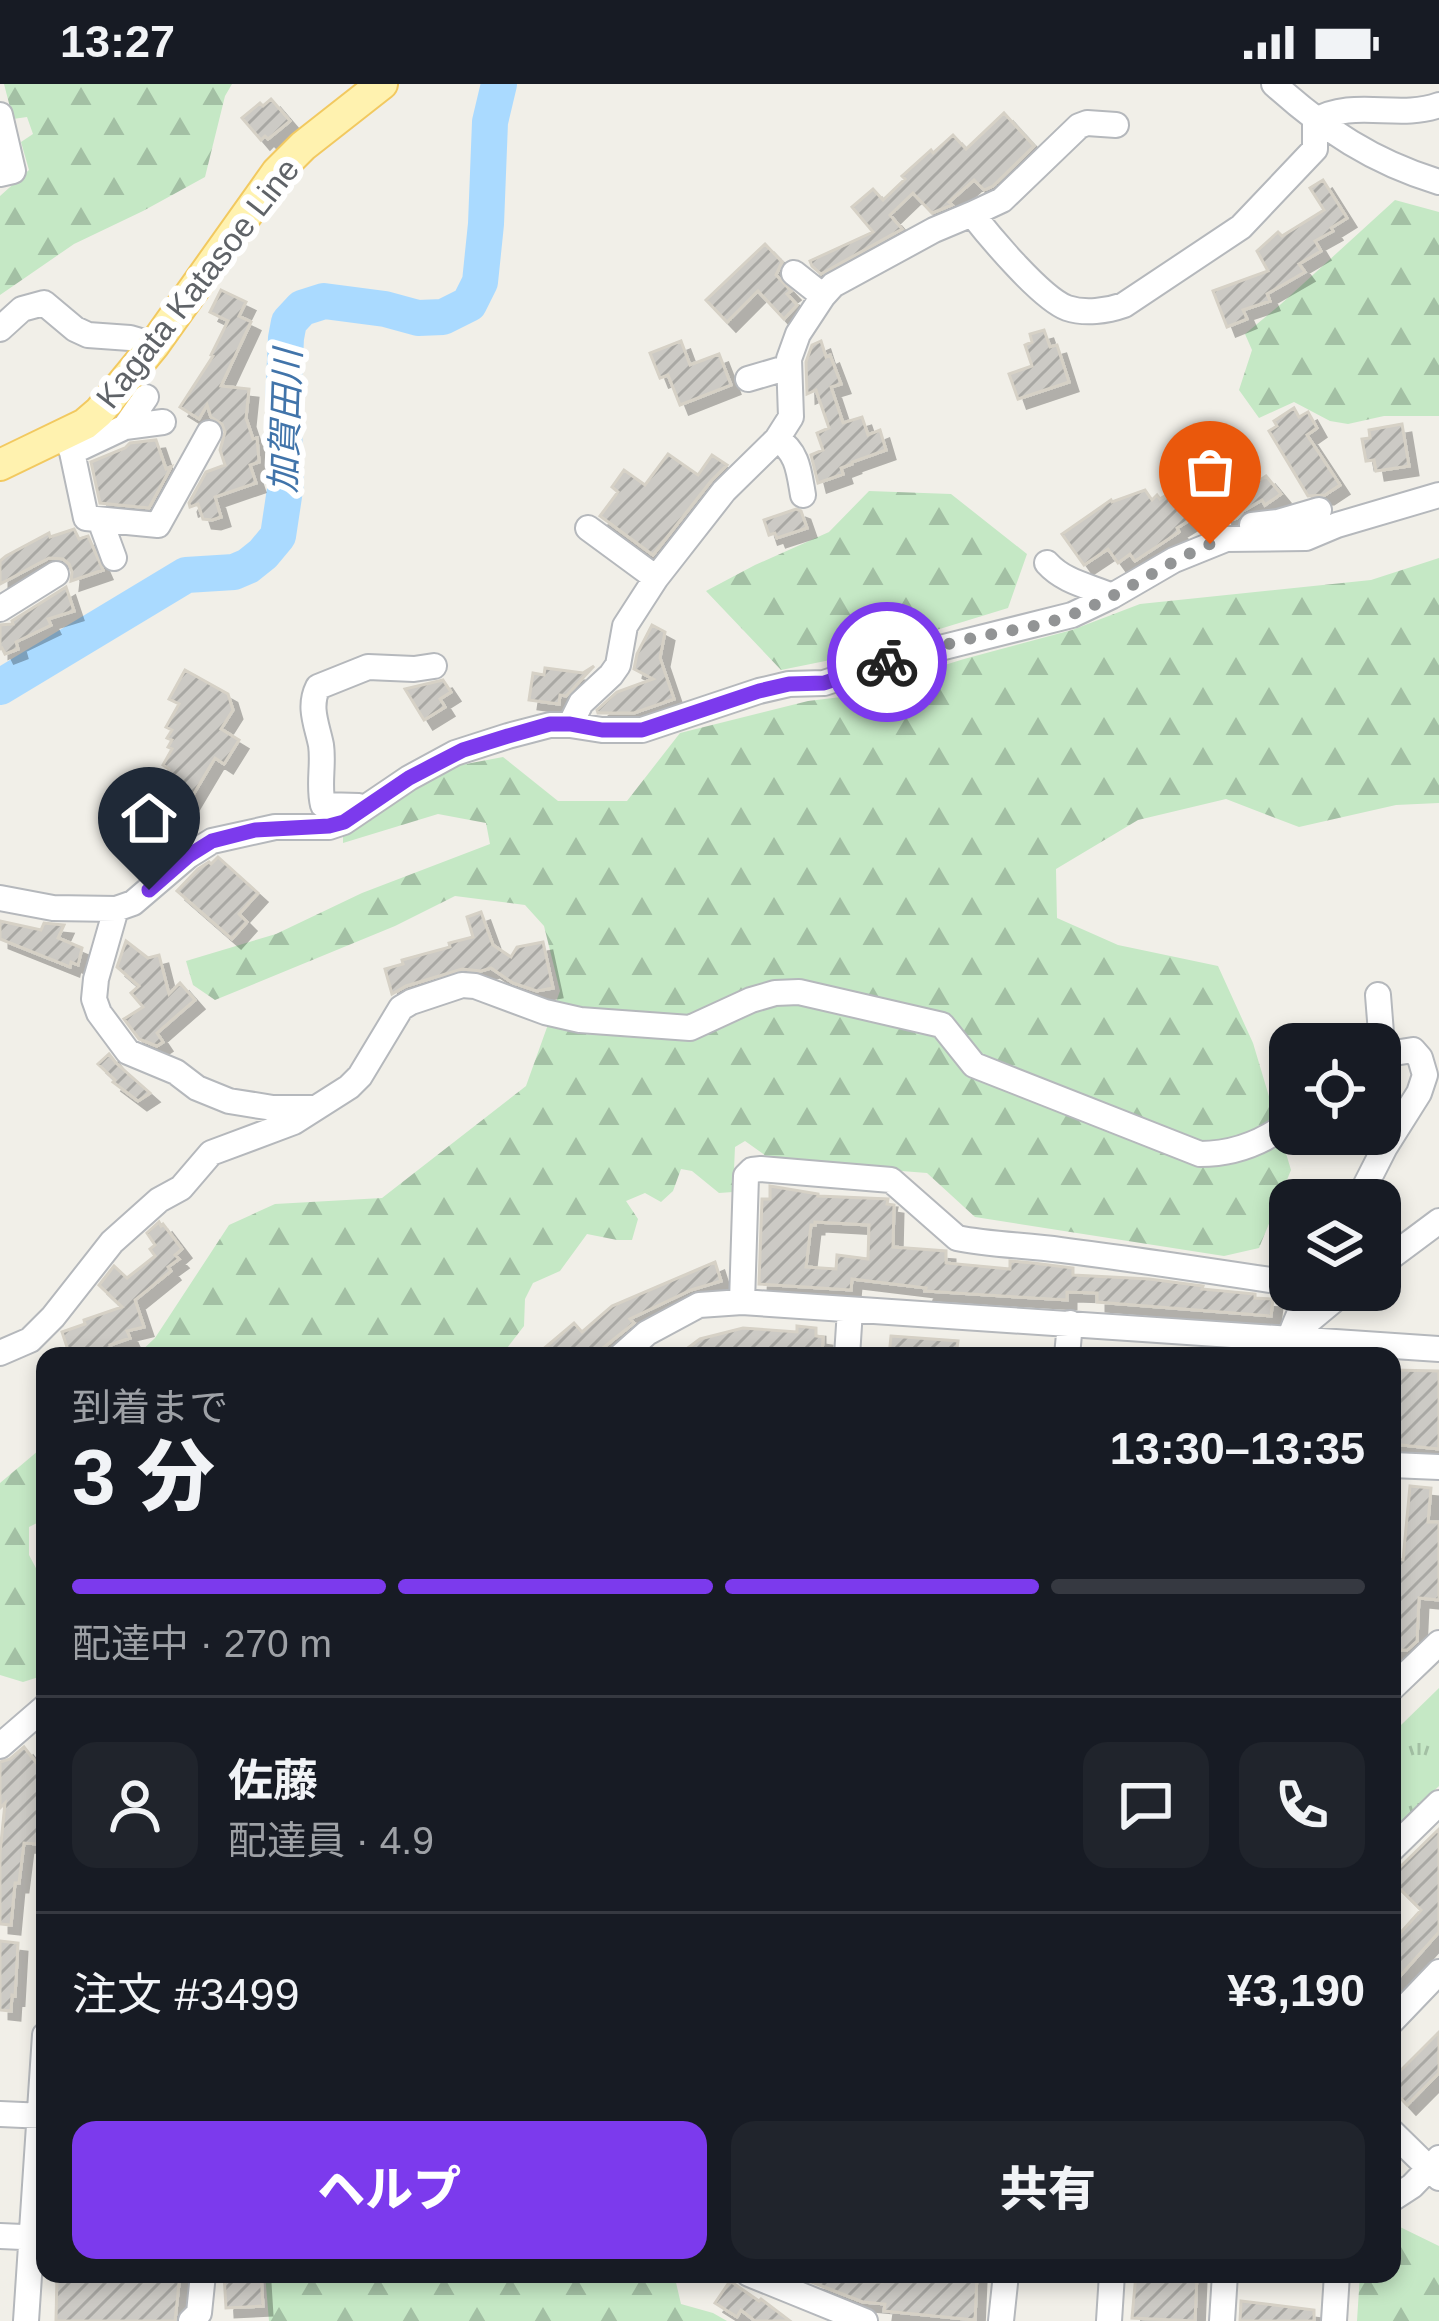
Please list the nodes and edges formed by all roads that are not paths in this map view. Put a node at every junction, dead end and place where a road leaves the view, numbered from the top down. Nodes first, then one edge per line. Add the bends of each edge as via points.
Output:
1 (382, 84) edge
2 (1274, 84) edge
3 (1439, 105) edge
4 (0, 115) edge
5 (1315, 121) junction
6 (1116, 125) dead end
7 (0, 174) edge
8 (1439, 182) edge
9 (972, 214) junction
10 (794, 273) dead end
11 (823, 296) junction
12 (0, 329) edge
13 (154, 345) junction
14 (789, 367) junction
15 (748, 379) dead end
16 (146, 397) dead end
17 (163, 422) dead end
18 (125, 427) junction
19 (209, 433) dead end
20 (777, 439) junction
21 (68, 444) junction
22 (0, 465) edge
23 (803, 494) dead end
24 (1439, 495) edge
25 (1319, 510) dead end
26 (100, 520) junction
27 (588, 528) dead end
28 (1226, 539) junction
29 (114, 558) dead end
30 (1047, 563) dead end
31 (56, 574) dead end
32 (656, 578) junction
33 (1112, 596) junction
34 (0, 609) edge
35 (434, 666) dead end
36 (570, 724) junction
37 (363, 809) junction
38 (0, 898) edge
39 (116, 909) junction
40 (1378, 995) dead end
41 (1379, 1023) edge
42 (1401, 1053) edge
43 (318, 1108) junction
44 (1401, 1122) edge
45 (1269, 1136) edge
46 (1438, 1224) edge
47 (1401, 1250) edge
48 (1269, 1280) edge
49 (742, 1302) junction
50 (850, 1310) junction
51 (1295, 1311) edge
52 (1324, 1311) edge
53 (1070, 1324) junction
54 (631, 1347) edge
55 (848, 1347) edge
56 (1068, 1347) edge
57 (1287, 1347) edge
58 (1401, 1348) edge
59 (1439, 1349) edge
60 (0, 1353) edge
61 (1401, 1465) edge
62 (1439, 1467) edge
63 (1439, 1643) edge
64 (1401, 1679) edge
65 (36, 1722) edge
66 (0, 1746) edge
67 (1439, 1802) edge
68 (1401, 1840) edge
69 (1439, 1972) edge
70 (1401, 2011) edge
71 (0, 2114) edge
72 (36, 2116) edge
73 (1401, 2139) edge
74 (1436, 2168) edge
75 (1401, 2193) edge
76 (0, 2236) edge
77 (36, 2238) edge
78 (36, 2257) edge
79 (202, 2283) edge
80 (771, 2283) edge
81 (1005, 2283) edge
82 (1111, 2283) edge
83 (1224, 2283) edge
84 (1336, 2283) edge
85 (26, 2321) edge
86 (191, 2321) edge
87 (866, 2321) edge
88 (1001, 2321) edge
89 (1109, 2321) edge
90 (1222, 2321) edge
91 (1334, 2321) edge

1 - 13 main road, Kagata Katasoe Line via 277,172
2 - 5 street
3 - 5 street via 1422,112 1335,110
4 - 7 street via 13,171
5 - 8 street via 1366,153
5 - 9 street via 1315,149 1241,227 1108,310 1067,308
6 - 9 street via 1079,126 1001,200
9 - 11 street
10 - 11 street
11 - 14 street via 798,334
12 - 13 street via 22,309 44,304 88,335
13 - 21 main road, Kagata Katasoe Line
14 - 15 street
14 - 20 street via 791,417
16 - 18 street
17 - 18 street
18 - 21 street
19 - 26 street via 158,525
20 - 23 street via 793,453
20 - 32 street
21 - 22 main road, Kagata Katasoe Line
21 - 26 street via 86,518
24 - 28 street via 1306,538
25 - 28 street via 1241,527
26 - 29 street
27 - 32 street
28 - 33 street
30 - 33 street via 1066,580
31 - 34 street
32 - 36 street via 626,626 618,664
33 - 36 street via 1042,624 824,683 759,691 642,730
35 - 37 street via 368,667 314,692 323,805
36 - 37 street via 463,750
37 - 39 street via 329,826 212,841
38 - 39 street
39 - 43 street via 94,999 128,1052 229,1101
40 - 41 street
42 - 44 street via 1413,1050 1425,1075
43 - 45 street via 361,1076 401,1008 462,985 580,1021 675,1028 799,992 942,1024 974,1065 1201,1154
43 - 60 street via 211,1153 112,1242 30,1340
46 - 47 street
48 - 49 street via 957,1238 891,1180 761,1169 746,1176
49 - 50 street
49 - 54 street via 699,1305
50 - 53 street
50 - 55 street
51 - 57 street
52 - 57 street
53 - 56 street
53 - 57 street
58 - 59 street
61 - 62 street
63 - 64 street
65 - 66 street
67 - 68 street
69 - 70 street
71 - 72 street
73 - 74 street
74 - 75 street
76 - 77 street
78 - 85 street
79 - 86 street
80 - 87 street
81 - 88 street
82 - 89 street
83 - 90 street
84 - 91 street

